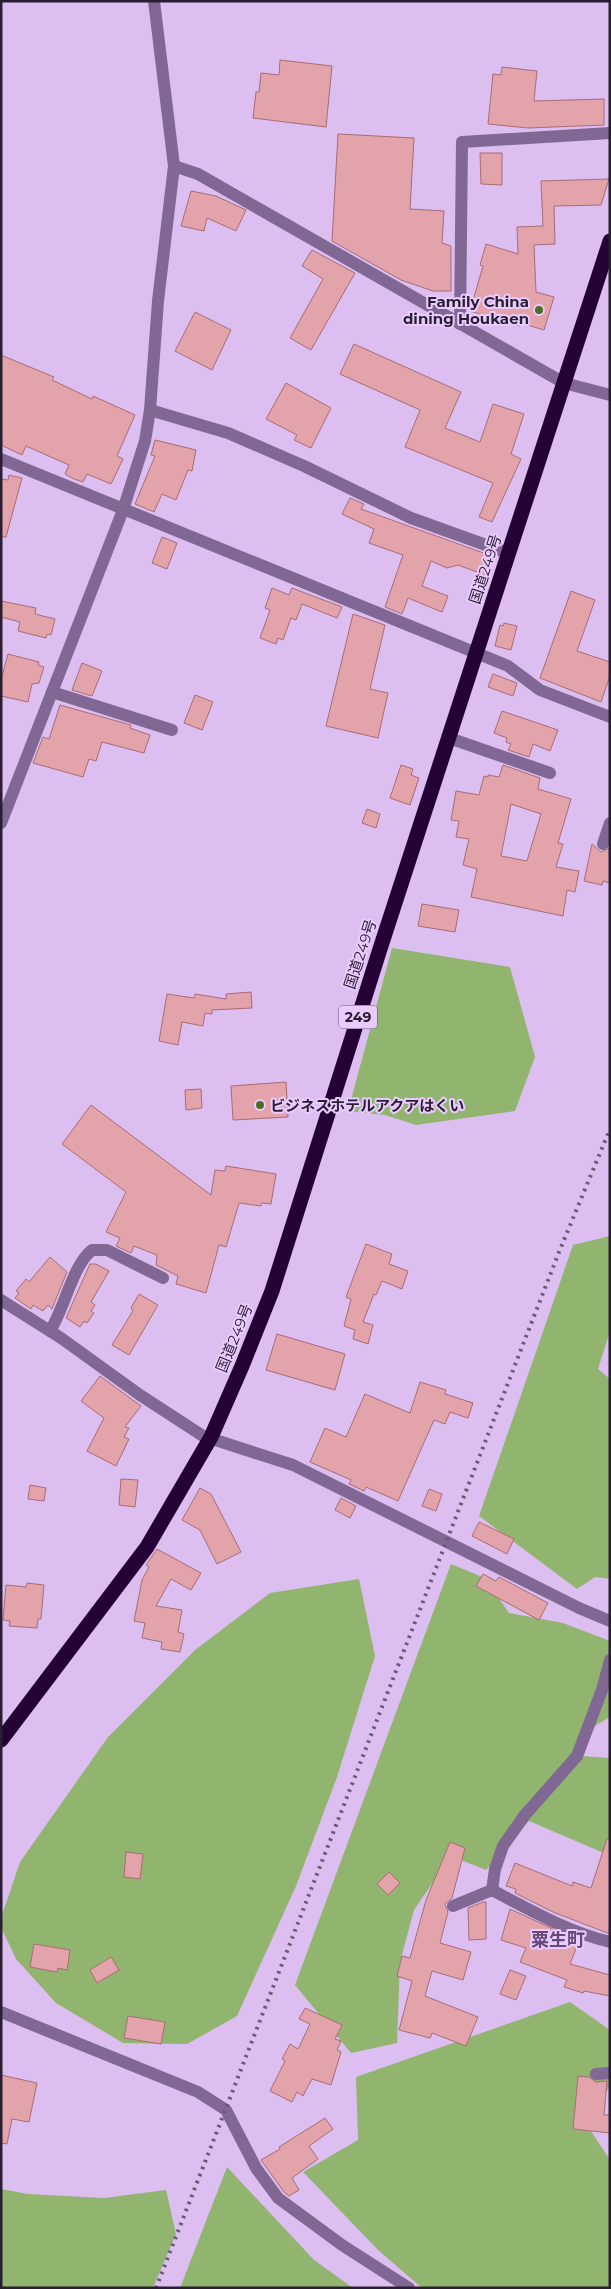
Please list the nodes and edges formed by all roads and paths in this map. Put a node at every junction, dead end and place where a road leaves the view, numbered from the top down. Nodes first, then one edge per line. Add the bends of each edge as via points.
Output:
1 (154, 1) edge
2 (610, 133) edge
3 (174, 166) junction
4 (610, 241) edge
5 (460, 324) junction
6 (564, 383) junction
7 (610, 395) edge
8 (150, 410) junction
9 (1, 459) edge
10 (124, 510) junction
11 (508, 553) junction
12 (476, 654) junction
13 (52, 692) junction
14 (610, 717) edge
15 (172, 730) dead end
16 (449, 738) junction
17 (550, 773) dead end
18 (1, 823) edge
19 (610, 823) edge
20 (603, 844) dead end
21 (163, 1278) dead end
22 (1, 1300) edge
23 (50, 1331) junction
24 (211, 1437) junction
25 (610, 1621) edge
26 (610, 1660) edge
27 (1, 1740) edge
28 (492, 1890) junction
29 (453, 1906) dead end
30 (610, 1942) edge
31 (1, 2012) edge
32 (610, 2073) edge
33 (596, 2074) dead end
34 (409, 2288) edge

1 - 3 street
2 - 5 street via 462,142
3 - 5 street via 198,174
3 - 8 street via 158,301
4 - 6 highway, 国道249号 / 249
5 - 6 street
6 - 7 street
6 - 11 highway, 国道249号 / 249
8 - 10 street via 145,442
8 - 11 street via 228,433 411,518
9 - 10 street
10 - 12 street
10 - 13 street
11 - 12 highway, 国道249号 / 249
12 - 14 street via 508,666 540,690
12 - 16 highway, 国道249号 / 249
13 - 15 street
13 - 18 street
16 - 17 street
16 - 24 highway, 国道249号 / 249 via 272,1291
19 - 20 street
21 - 23 street via 107,1250 92,1250 85,1256 60,1316
22 - 23 street
23 - 24 street via 140,1395 203,1436
24 - 25 street via 293,1465
24 - 27 highway, 国道249号 / 249 via 148,1547
26 - 28 street via 577,1756 524,1816 503,1846
28 - 29 street
28 - 30 street via 554,1922
31 - 34 street via 198,2092 226,2110 256,2168 278,2198
32 - 33 street

